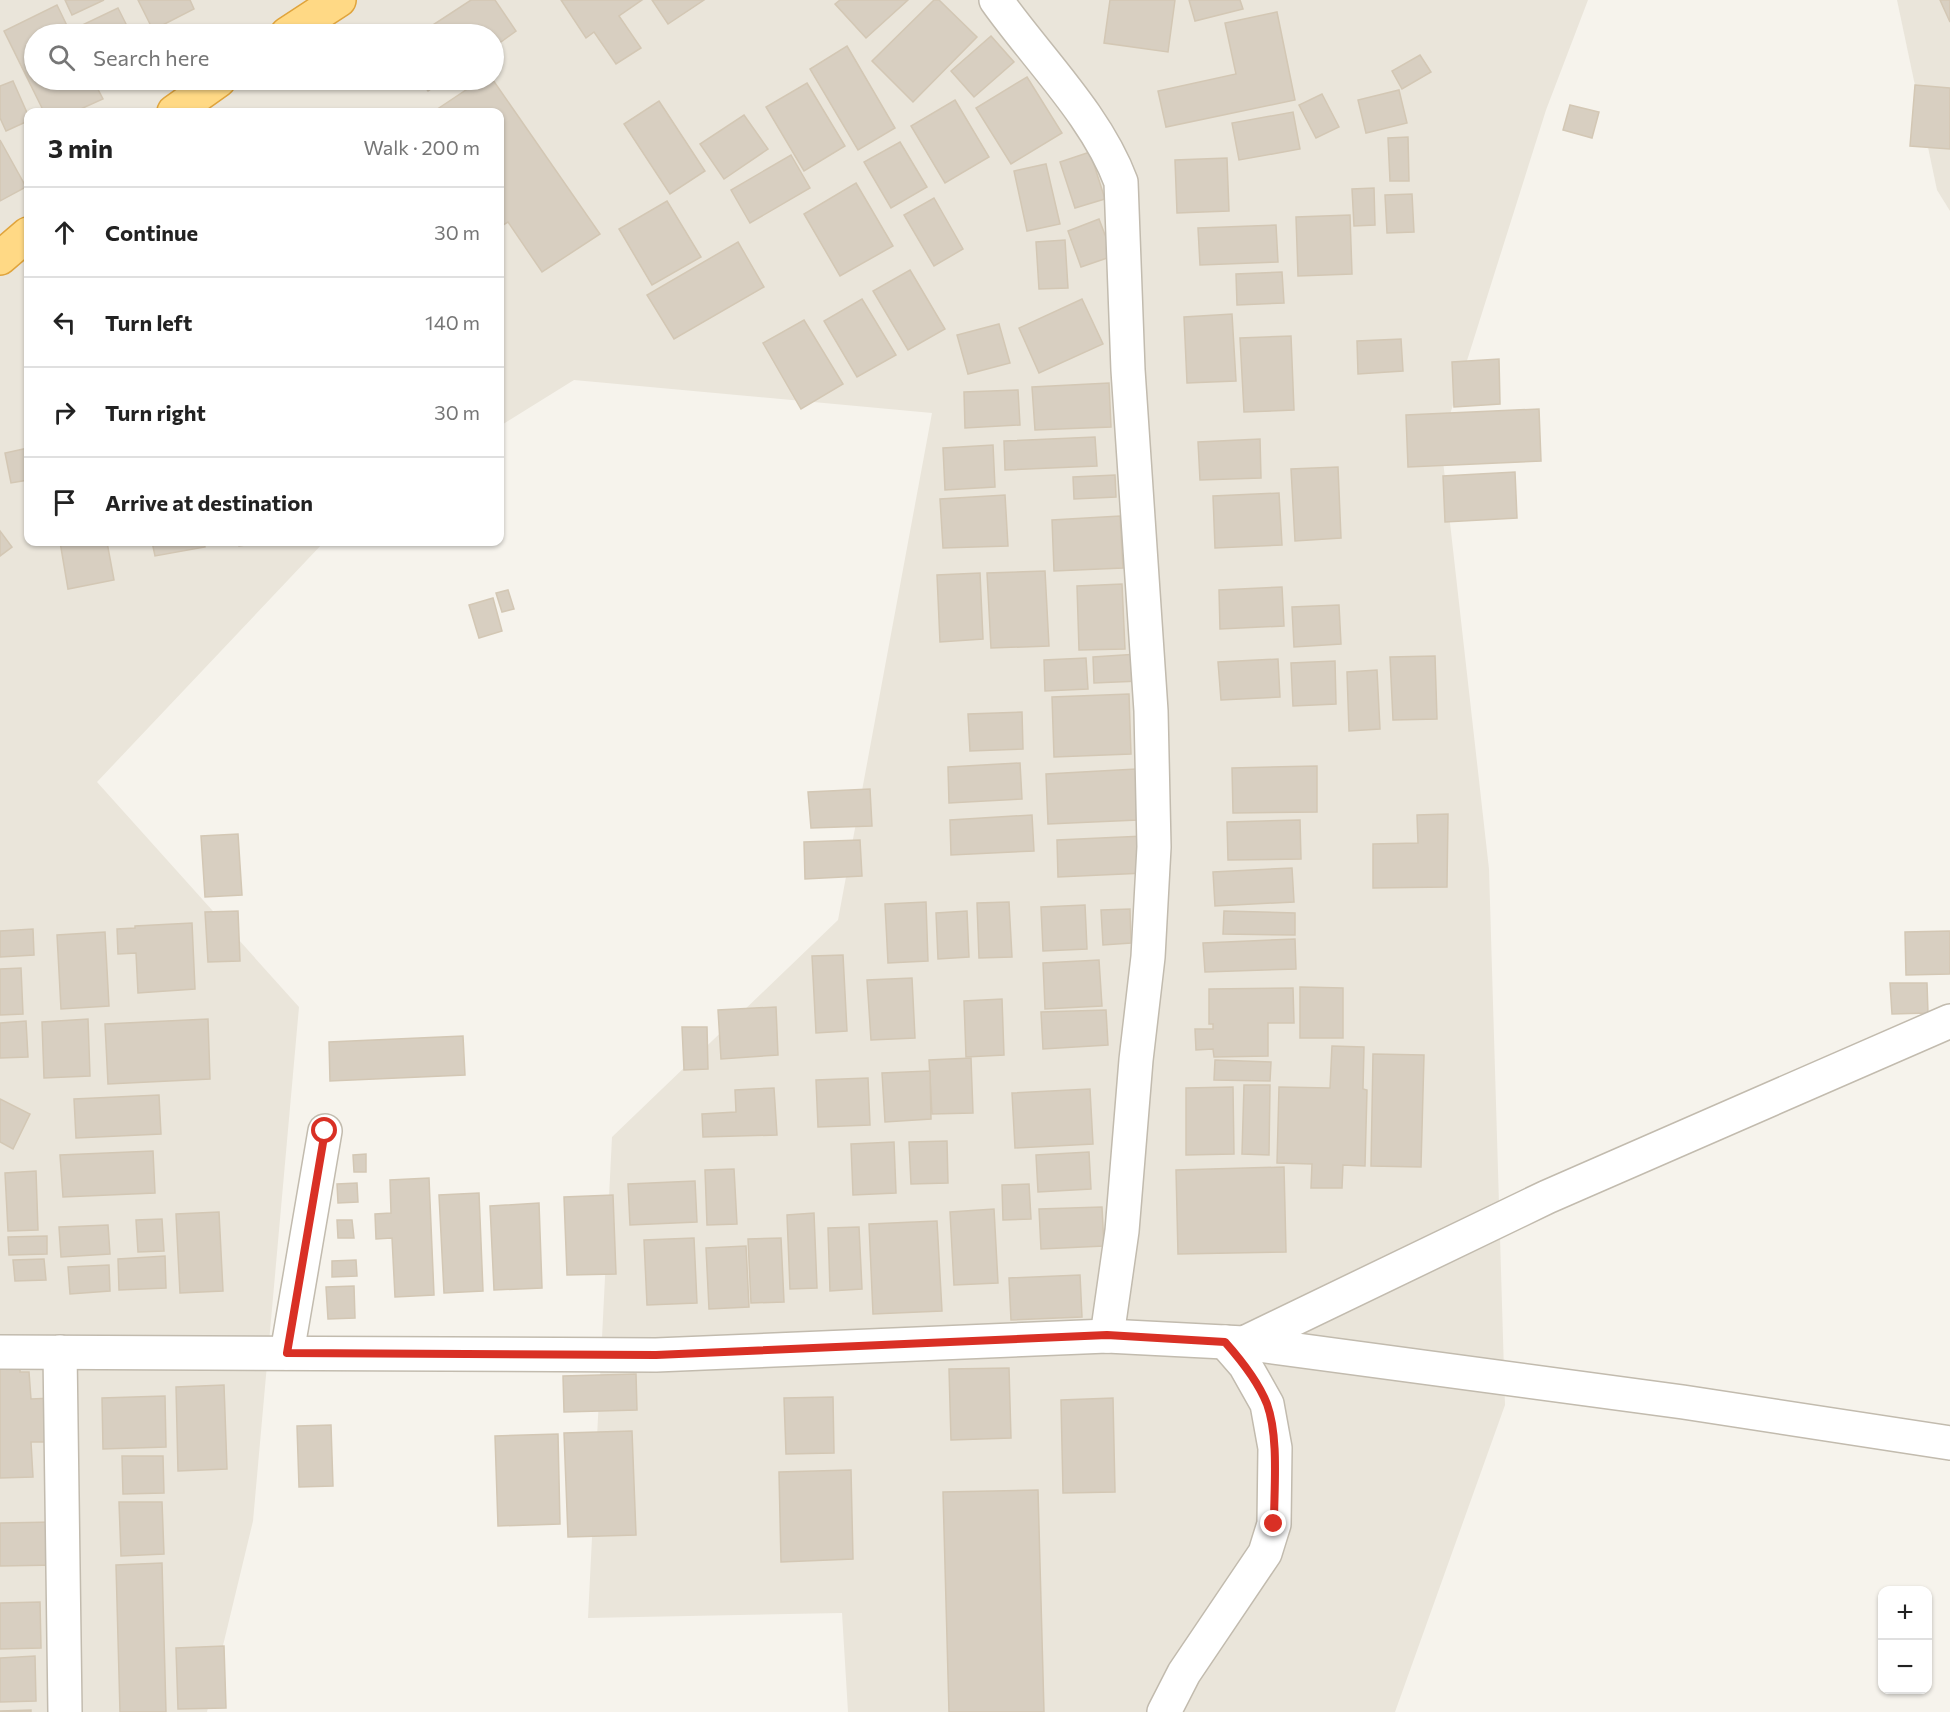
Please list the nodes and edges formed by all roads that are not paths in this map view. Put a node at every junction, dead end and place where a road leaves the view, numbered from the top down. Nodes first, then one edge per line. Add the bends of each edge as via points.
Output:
1 (339, 0) edge
2 (996, 0) edge
3 (302, 24) edge
4 (207, 90) edge
5 (184, 108) edge
6 (24, 237) edge
7 (0, 258) edge
8 (1950, 1021) edge
9 (325, 1131) dead end
10 (1107, 1335) junction
11 (1235, 1343) junction
12 (0, 1352) edge
13 (60, 1352) junction
14 (287, 1353) junction
15 (1950, 1443) edge
16 (65, 1712) edge
17 (1164, 1712) edge

1 - 3 highway
2 - 10 street via 1098,133 1120,182 1154,848 1148,957 1122,1231
4 - 5 highway
6 - 7 highway
8 - 11 street via 1547,1197
9 - 14 street
10 - 11 street
10 - 14 street via 656,1355
11 - 15 street via 1683,1402
11 - 17 street via 1267,1404 1275,1448 1274,1524 1265,1553 1184,1672
12 - 13 street
13 - 14 street
13 - 16 street

